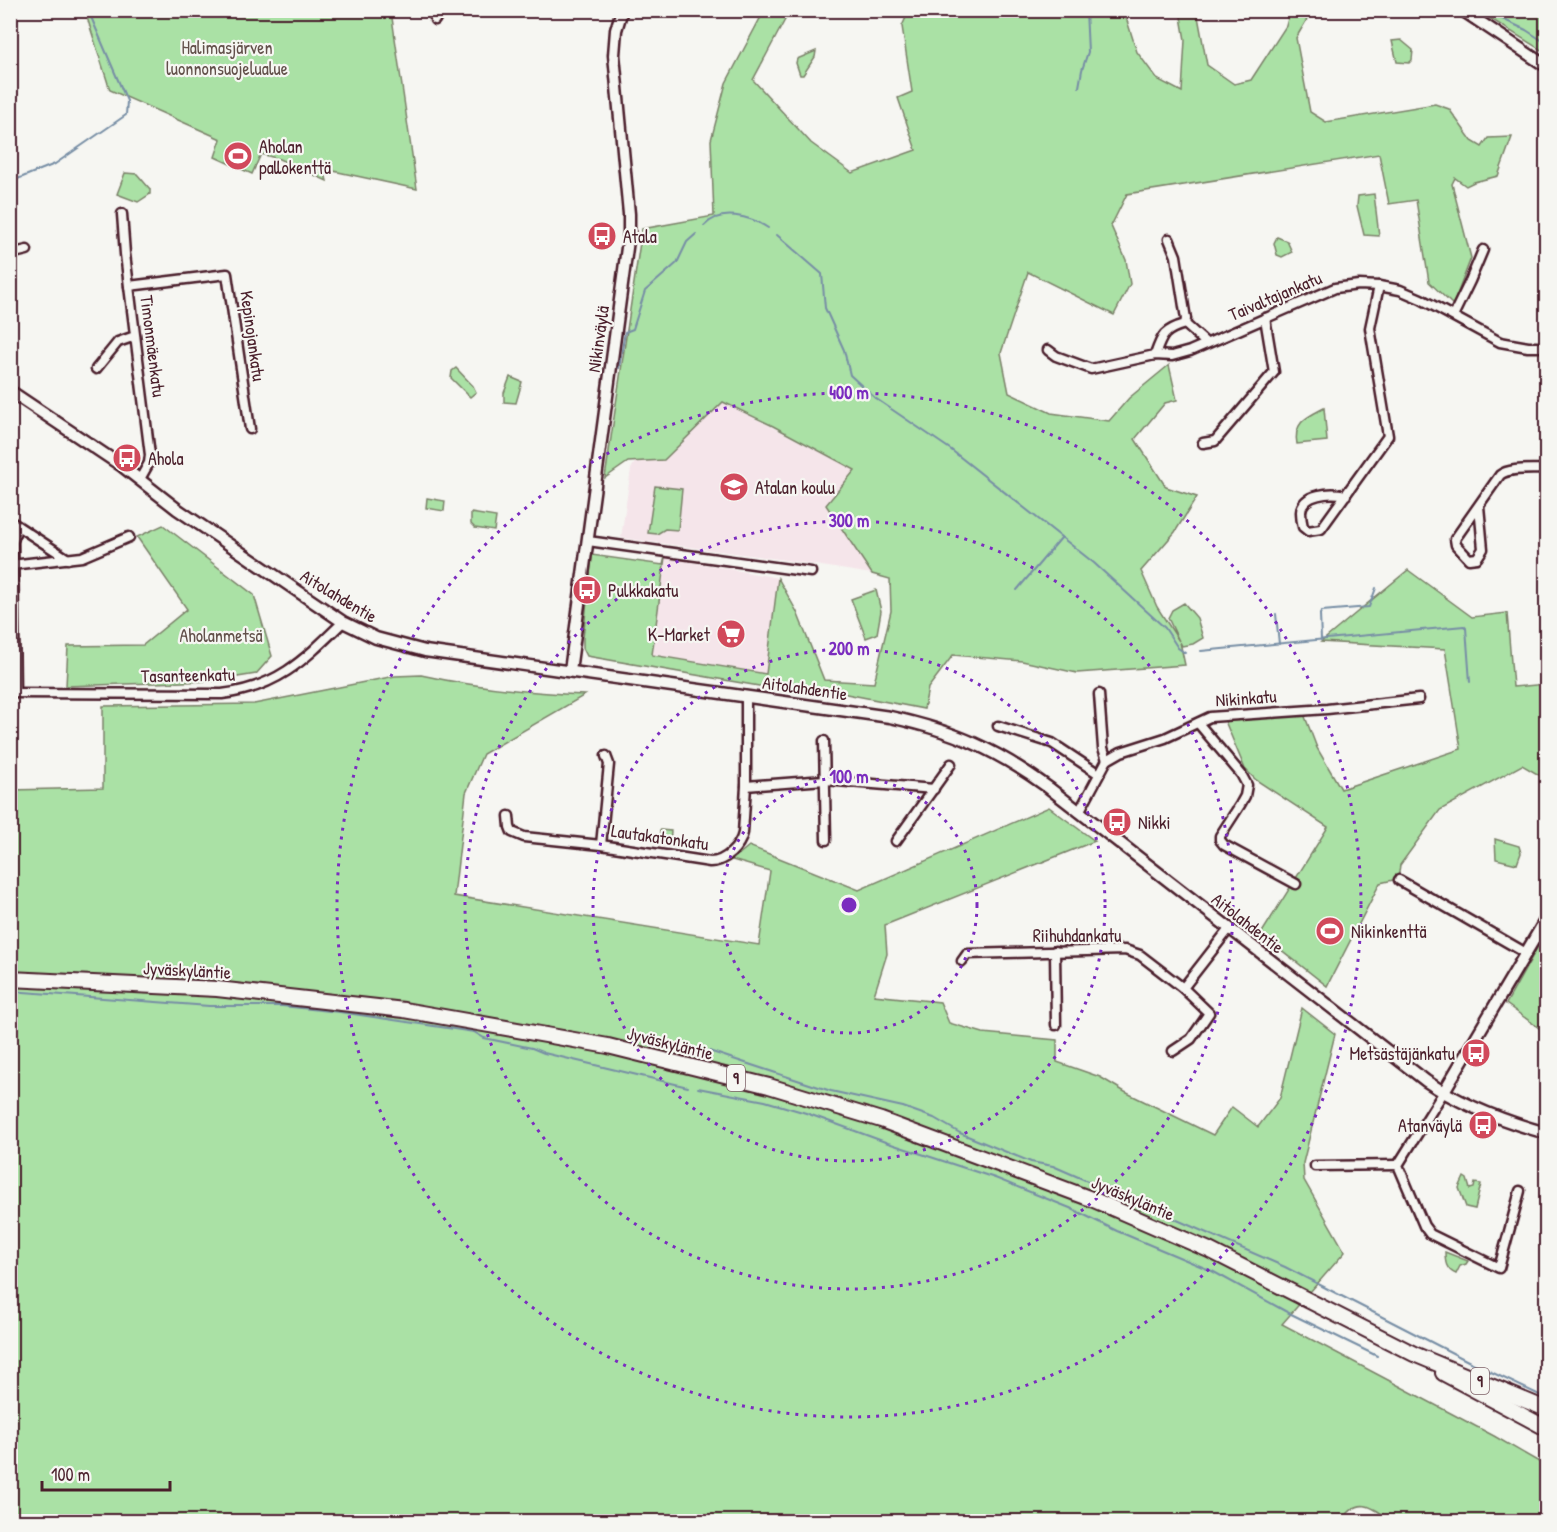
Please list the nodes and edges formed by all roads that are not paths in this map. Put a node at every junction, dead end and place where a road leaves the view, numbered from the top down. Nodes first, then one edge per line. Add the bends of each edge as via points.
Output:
1 (440, 10) edge
2 (622, 10) edge
3 (1462, 10) edge
4 (435, 20) dead end
5 (1546, 66) edge
6 (122, 214) dead end
7 (1169, 239) dead end
8 (27, 250) dead end
9 (1483, 250) dead end
10 (10, 254) edge
11 (129, 286) junction
12 (1378, 286) junction
13 (1453, 316) junction
14 (1265, 318) junction
15 (1185, 324) junction
16 (135, 336) junction
17 (1206, 344) junction
18 (1546, 347) edge
19 (1048, 350) dead end
20 (1155, 355) junction
21 (96, 369) dead end
22 (10, 392) edge
23 (250, 429) dead end
24 (1203, 444) dead end
25 (1546, 469) edge
26 (140, 479) junction
27 (1346, 495) junction
28 (1479, 506) junction
29 (14, 524) edge
30 (129, 537) dead end
31 (588, 542) junction
32 (68, 560) junction
33 (12, 565) edge
34 (811, 572) dead end
35 (343, 622) junction
36 (570, 671) junction
37 (13, 693) edge
38 (1099, 694) dead end
39 (746, 697) junction
40 (1419, 699) dead end
41 (1198, 723) junction
42 (998, 726) dead end
43 (824, 741) dead end
44 (606, 756) dead end
45 (1107, 760) junction
46 (951, 764) dead end
47 (1099, 774) junction
48 (825, 780) junction
49 (746, 786) junction
50 (934, 789) junction
51 (1079, 812) junction
52 (509, 816) dead end
53 (826, 840) dead end
54 (896, 841) dead end
55 (601, 845) junction
56 (1399, 880) dead end
57 (1296, 884) dead end
58 (1546, 919) edge
59 (1229, 929) junction
60 (1055, 951) junction
61 (1526, 953) junction
62 (962, 961) dead end
63 (10, 979) edge
64 (1183, 988) junction
65 (1056, 1025) dead end
66 (1173, 1051) dead end
67 (1443, 1093) junction
68 (1546, 1133) edge
69 (1398, 1165) junction
70 (1315, 1166) dead end
71 (1520, 1191) dead end
72 (1414, 1354) junction
73 (1546, 1409) edge
74 (1546, 1428) edge

1 - 4 street
2 - 31 main road, Nikinväylä via 614,55 629,233
3 - 5 main road
6 - 11 street, Timonmäenkatu
7 - 15 street via 1176,256
8 - 10 street
9 - 13 street
11 - 16 street, Timonmäenkatu
11 - 23 street, Kepinojankatu via 227,274
12 - 13 street, Taivaltajankatu via 1400,290
12 - 14 street, Taivaltajankatu via 1335,288
12 - 27 street via 1370,328 1388,436
13 - 18 street, Taivaltajankatu via 1500,342
14 - 17 street, Taivaltajankatu
14 - 24 street via 1274,372 1215,441
15 - 17 street
15 - 20 street via 1161,337
16 - 21 street via 118,342
16 - 26 street, Timonmäenkatu via 150,455
17 - 20 street, Taivaltajankatu via 1172,356
19 - 20 street, Taivaltajankatu via 1091,369
22 - 26 main road, Aitolahdentie
25 - 28 street via 1504,471
26 - 35 main road, Aitolahdentie via 177,509
27 - 27 street via 1321,529 1308,531 1303,527 1301,512 1313,496
28 - 28 street via 1455,538 1456,545 1469,559 1477,558 1483,549
29 - 32 street
29 - 33 street
30 - 32 street
31 - 34 street
31 - 36 main road, Nikinväylä
32 - 33 street
33 - 37 street
35 - 36 main road, Aitolahdentie via 376,638 425,651
35 - 37 street, Tasanteenkatu via 290,670 253,689 222,694
36 - 39 main road, Aitolahdentie
38 - 45 street
39 - 49 street, Lautakatonkatu
39 - 51 main road, Aitolahdentie via 872,714 946,731 1000,754
40 - 41 street, Nikinkatu via 1210,717
41 - 45 street, Nikinkatu
41 - 57 street via 1246,785 1245,796 1220,840
42 - 47 street via 1052,743
43 - 48 street
44 - 55 street via 609,764
45 - 47 street
46 - 50 street
47 - 51 street
48 - 49 street
48 - 50 street
48 - 53 street
49 - 55 street, Lautakatonkatu via 741,840 719,861
50 - 54 street
51 - 59 main road, Aitolahdentie
52 - 55 street, Lautakatonkatu via 510,827 517,835
56 - 61 street
58 - 61 main road
59 - 64 street
59 - 67 main road, Aitolahdentie
60 - 62 street, Riihuhdankatu via 967,954
60 - 64 street, Riihuhdankatu via 1125,950 1140,955
60 - 65 street
61 - 67 main road
63 - 72 highway, Jyväskyläntie / 9 via 217,989 404,1010 608,1046 769,1086 881,1120 1094,1200 1209,1250
64 - 66 street, Riihuhdankatu via 1209,1013 1191,1039
67 - 68 main road, Aitolahdentie via 1482,1112
67 - 69 street
69 - 70 street
69 - 71 street via 1430,1234 1499,1268
72 - 73 highway, 9
72 - 74 highway, 9 via 1481,1395

